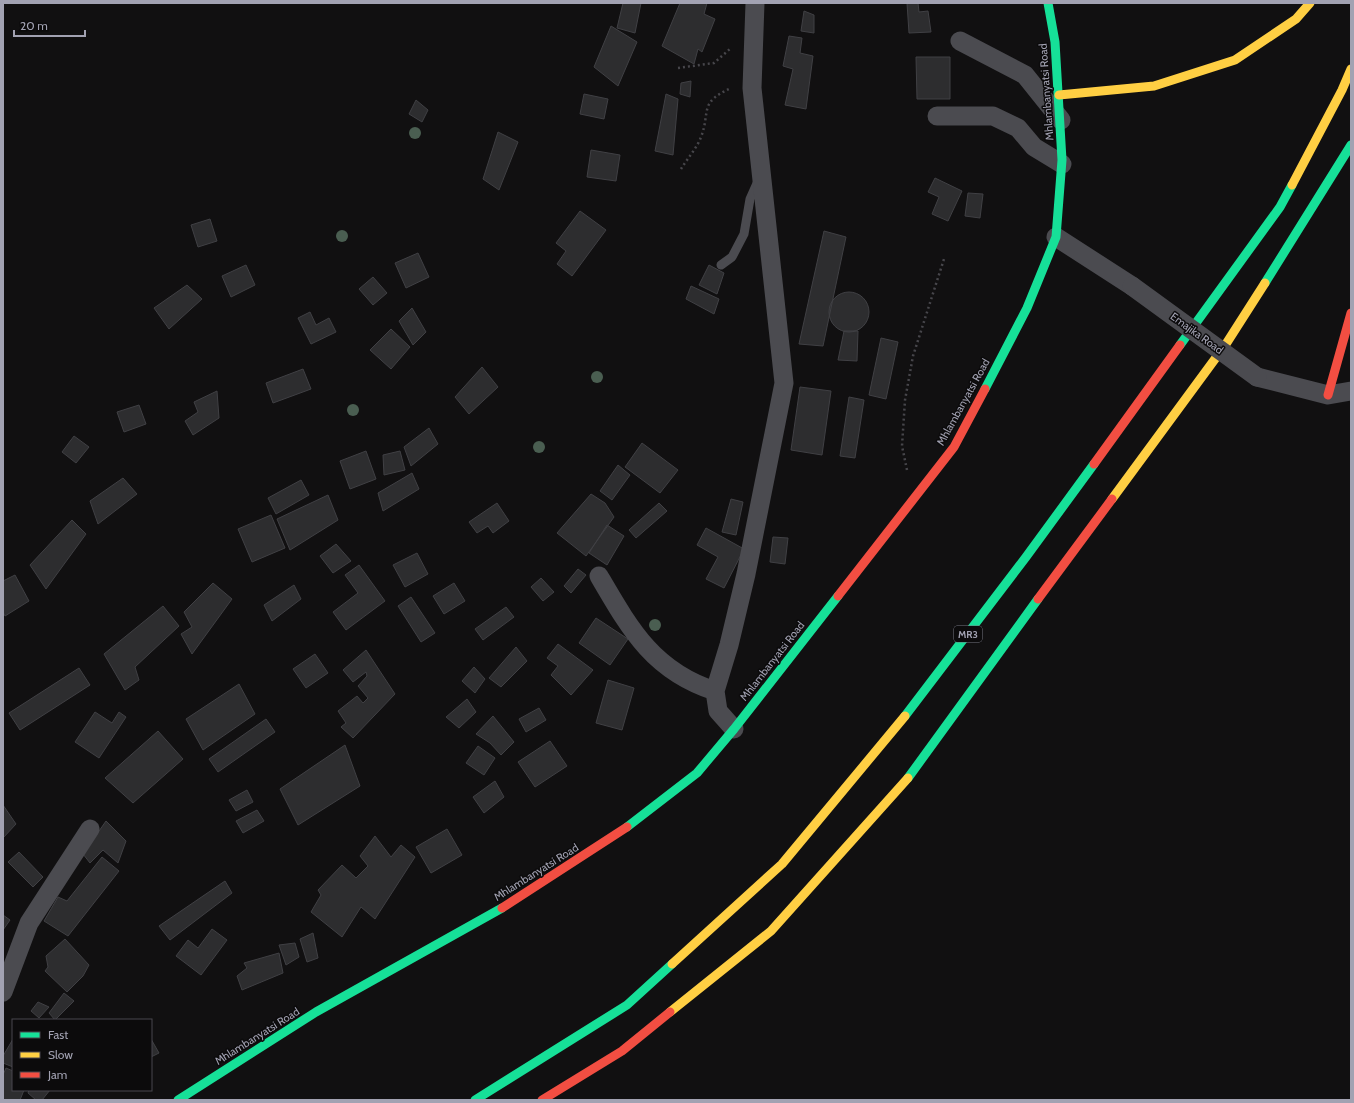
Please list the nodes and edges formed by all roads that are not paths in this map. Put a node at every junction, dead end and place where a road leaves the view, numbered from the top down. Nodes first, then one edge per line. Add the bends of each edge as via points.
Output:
1 (756, 3) edge
2 (1048, 3) edge
3 (1310, 3) edge
4 (960, 41) dead end
5 (1351, 69) edge
6 (1059, 95) junction
7 (937, 116) dead end
8 (1061, 120) junction
9 (1351, 145) edge
10 (1062, 164) junction
11 (760, 176) junction
12 (1056, 236) junction
13 (721, 265) dead end
14 (1351, 314) edge
15 (1351, 391) edge
16 (1328, 395) junction
17 (599, 576) dead end
18 (715, 691) junction
19 (734, 729) junction
20 (90, 829) dead end
21 (3, 992) edge
22 (178, 1100) edge
23 (475, 1100) edge
24 (542, 1100) edge

1 - 11 street via 752,88
2 - 6 main road, Mhlambanyatsi Road via 1055,42
3 - 6 main road via 1296,19 1235,60 1154,86
4 - 8 street via 1024,75
5 - 23 main road, MR3 via 1280,207 970,631 904,718 782,864 627,1005
6 - 8 main road, Mhlambanyatsi Road
7 - 10 street via 993,116 1018,128 1034,147
8 - 10 main road, Mhlambanyatsi Road
9 - 24 main road via 1226,344 913,773 770,931 622,1051
10 - 12 main road, Mhlambanyatsi Road
11 - 13 lane via 750,199 744,234 732,257
11 - 18 street via 784,383 746,574
12 - 16 street, Emajika Road, bridge via 1132,286 1257,377
12 - 19 main road, Mhlambanyatsi Road via 1027,308 954,447
14 - 16 main road
15 - 16 street, Emajika Road
17 - 18 street via 620,612 657,660 687,680
18 - 19 street via 718,711
19 - 22 main road, Mhlambanyatsi Road via 697,773 612,838 517,900 316,1012
20 - 21 street via 29,923

